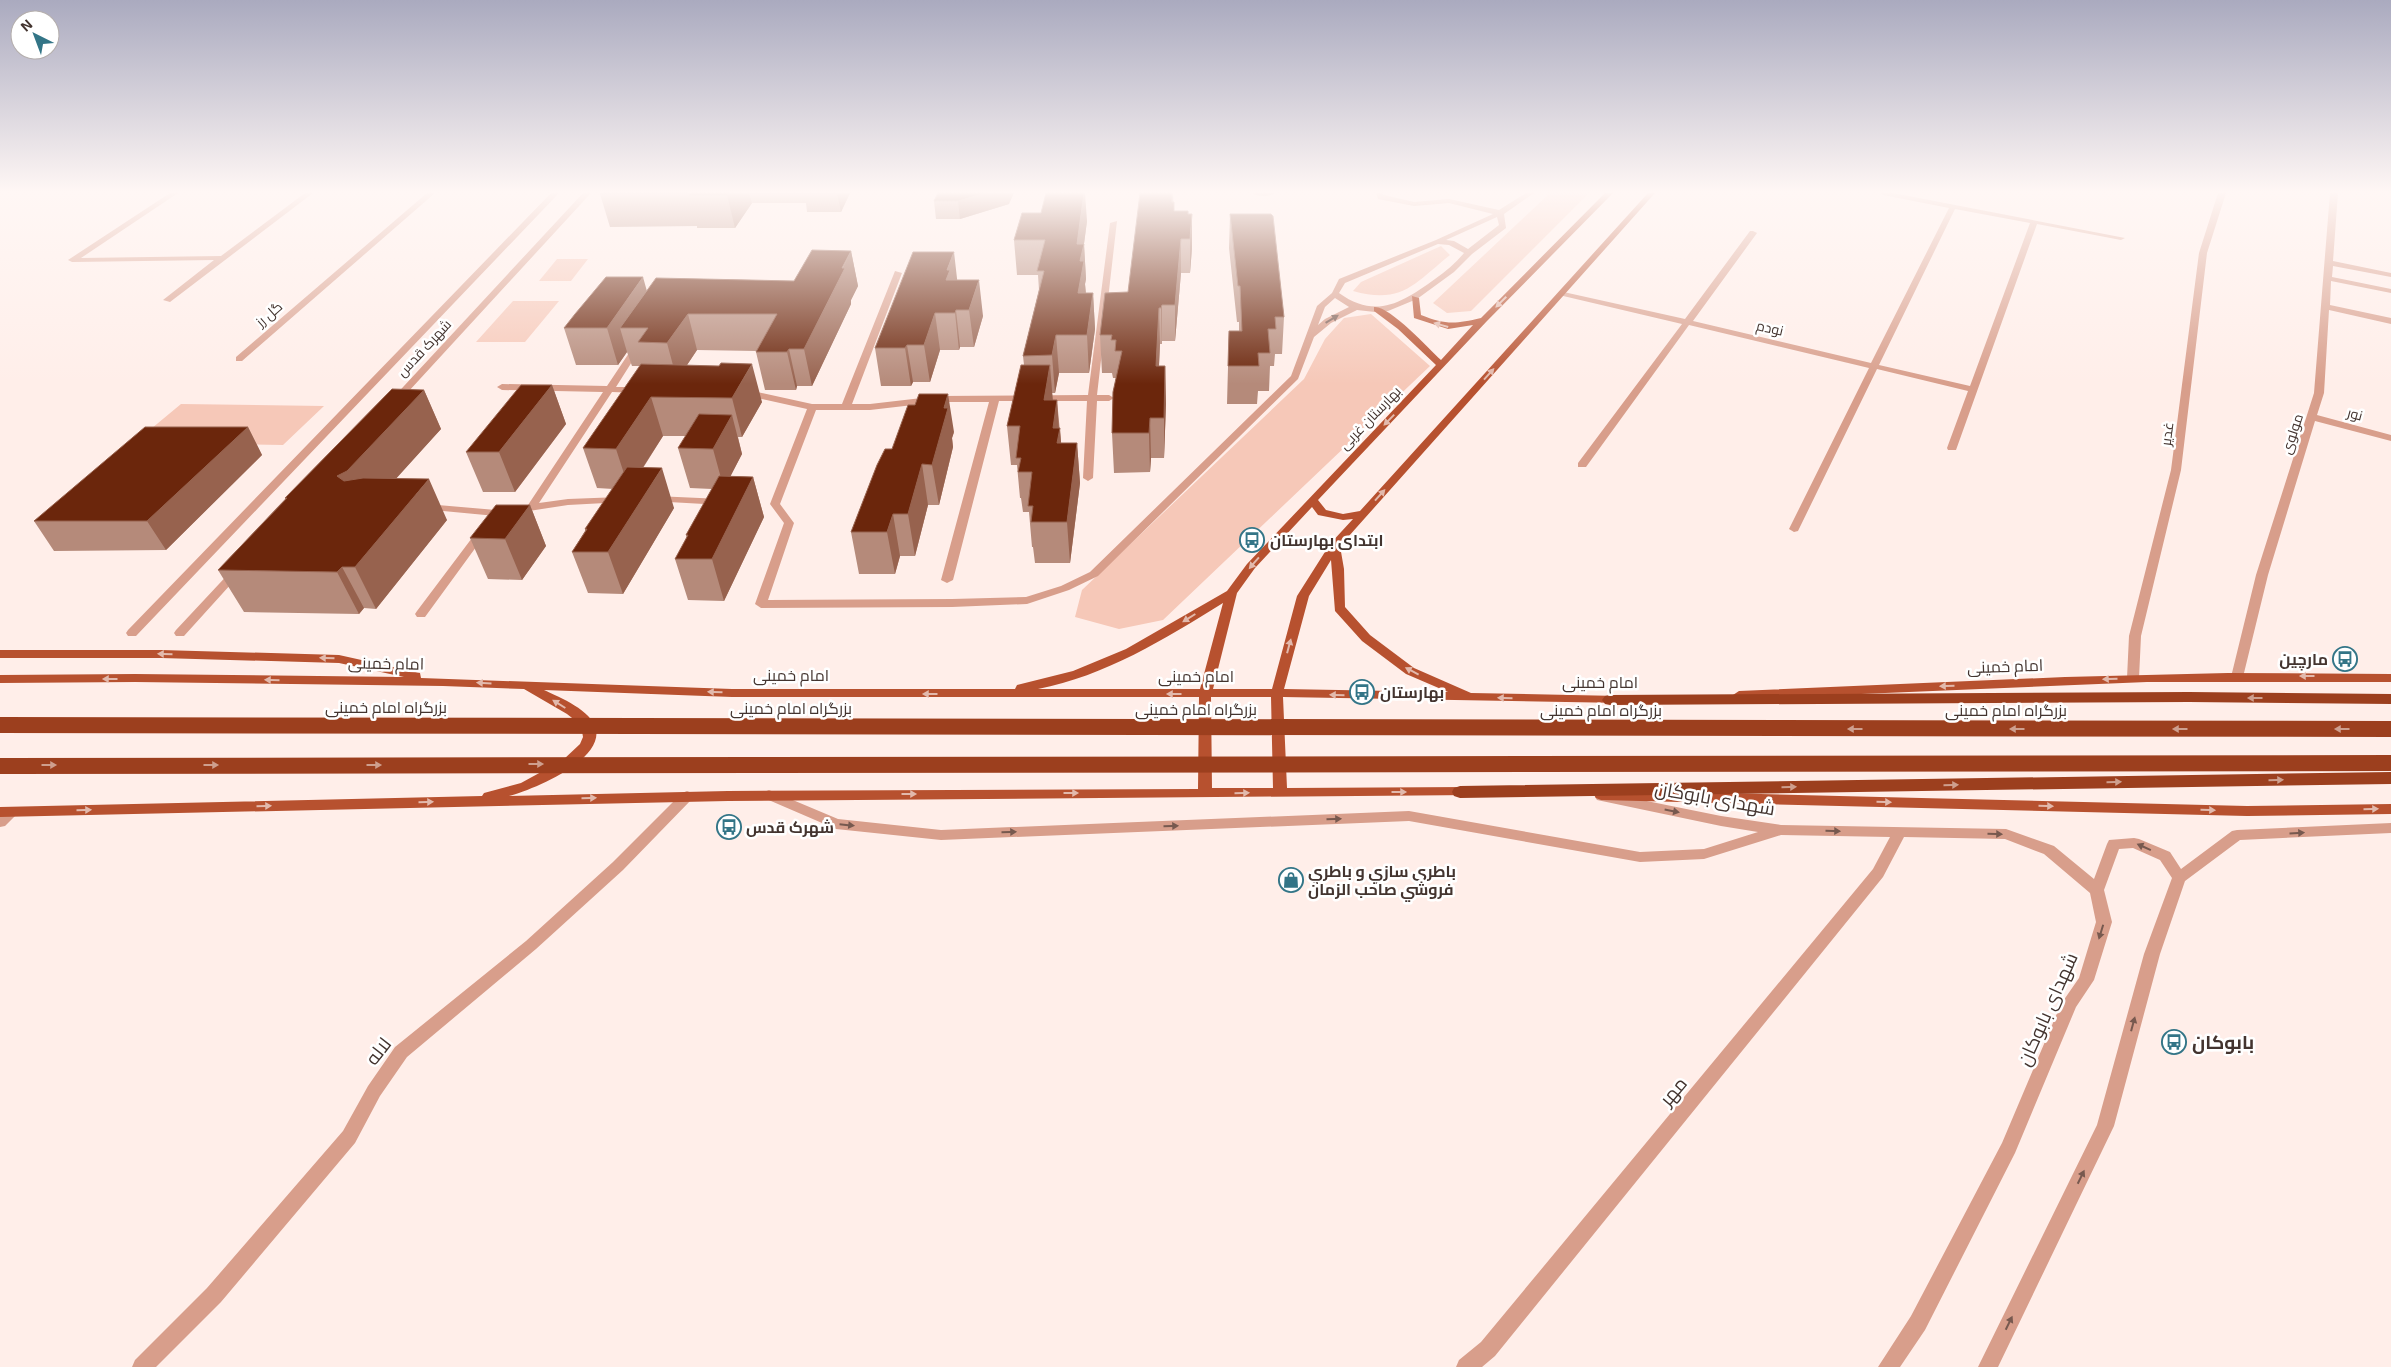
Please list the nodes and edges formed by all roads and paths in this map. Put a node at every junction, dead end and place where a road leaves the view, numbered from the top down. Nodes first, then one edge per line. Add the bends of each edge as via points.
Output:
1 (77, 257) edge
2 (357, 257) edge
3 (494, 257) edge
4 (528, 257) edge
5 (1110, 257) edge
6 (1401, 257) edge
7 (1466, 257) edge
8 (1546, 257) edge
9 (1595, 257) edge
10 (1735, 257) edge
11 (1929, 257) edge
12 (2021, 257) edge
13 (2203, 257) edge
14 (2329, 257) edge
15 (222, 258) joint
16 (2328, 263) junction
17 (898, 273) dead end
18 (2391, 275) edge
19 (2327, 278) junction
20 (2391, 291) edge
21 (1562, 293) junction
22 (1336, 294) junction
23 (1415, 298) junction
24 (167, 300) dead end
25 (2325, 306) junction
26 (1356, 307) junction
27 (1377, 310) junction
28 (1484, 319) junction
29 (2391, 321) edge
30 (1686, 322) junction
31 (645, 335) edge
32 (1312, 336) junction
33 (239, 359) dead end
34 (1441, 365) junction
35 (1875, 366) junction
36 (502, 387) dead end
37 (1972, 389) junction
38 (609, 390) junction
39 (647, 390) edge
40 (734, 391) edge
41 (995, 398) junction
42 (1092, 398) junction
43 (1109, 398) dead end
44 (812, 407) junction
45 (846, 407) junction
46 (384, 413) edge
47 (2312, 417) junction
48 (2391, 438) edge
49 (1952, 448) dead end
50 (1582, 465) dead end
51 (1088, 478) dead end
52 (1312, 500) junction
53 (738, 502) edge
54 (412, 508) edge
55 (531, 508) junction
56 (496, 513) junction
57 (1362, 514) junction
58 (1794, 530) dead end
59 (1334, 546) junction
60 (241, 567) edge
61 (947, 580) dead end
62 (1231, 593) junction
63 (421, 614) dead end
64 (132, 633) dead end
65 (180, 633) dead end
66 (0, 654) edge
67 (2237, 677) junction
68 (2133, 678) junction
69 (2391, 678) edge
70 (0, 680) edge
71 (443, 682) junction
72 (526, 685) junction
73 (1277, 693) junction
74 (979, 694) junction
75 (1205, 694) junction
76 (1473, 698) junction
77 (2391, 699) edge
78 (1610, 700) junction
79 (0, 725) edge
80 (2391, 729) edge
81 (2391, 763) edge
82 (0, 766) edge
83 (2391, 778) edge
84 (1460, 792) junction
85 (1280, 793) junction
86 (1205, 794) junction
87 (769, 795) junction
88 (1590, 795) junction
89 (687, 796) junction
90 (470, 801) junction
91 (2391, 809) edge
92 (6, 812) edge
93 (0, 822) edge
94 (2391, 828) edge
95 (1781, 830) junction
96 (1900, 832) junction
97 (2179, 878) junction
98 (2098, 890) junction
99 (142, 1367) edge
100 (1466, 1367) edge
101 (1888, 1367) edge
102 (1988, 1367) edge

1 - 15 street via 72,260
2 - 33 street, گل رز
3 - 64 street
4 - 46 street, شهرک قدس
5 - 42 street
6 - 22 street via 1342,281
7 - 23 street
8 -> 28 main road, بهارستان غربی
9 - 21 main road
10 - 30 street
11 - 35 street
12 - 37 street
13 - 68 street, غدیر via 2176,470 2135,636
14 - 16 street, مولوی
15 - 24 street
16 - 18 street
16 - 19 street, مولوی
17 - 45 street
19 - 20 street
19 - 25 street, مولوی
21 - 30 street, نودم
57 -> 21 main road
22 - 26 street via 1345,303
22 - 32 street via 1321,306
23 - 27 street via 1398,306
28 -> 23 main road via 1447,328 1417,316
25 - 29 street
25 - 47 street, مولوی via 2319,393
26 - 27 street
32 -> 26 street via 1328,321
27 - 34 main road via 1401,327
28 - 34 main road, بهارستان غربی
30 - 35 street, نودم
30 - 50 street
31 - 38 street
32 - 44 street via 1295,377 1101,568 1065,588 1027,600 952,604 760,604 789,523 770,504
34 -> 52 main road, بهارستان غربی
35 - 37 street, نودم
35 - 58 street
36 - 38 street
37 - 49 street
38 - 39 street
38 - 55 street
40 - 44 street
41 - 42 street
41 - 45 street
41 - 61 street
42 - 43 street
42 - 51 street
44 - 45 street
47 - 48 street, نور
47 - 67 street, مولوی via 2262,576
52 - 57 main road via 1322,513 1343,517
52 -> 62 main road, بهارستان غربی via 1251,566
53 - 55 street via 568,502
54 - 56 street via 422,506
55 - 56 street
56 - 63 street
57 - 59 main road
73 -> 59 main road via 1302,596
76 -> 59 main road via 1410,671 1366,638 1339,608
60 - 65 street
62 -> 74 main road via 1110,663 1049,684
62 - 75 main road, بهارستان غربی
71 -> 66 main road via 339,659
67 - 68 main road, امام خمینی
69 -> 67 main road, امام خمینی
68 -> 78 main road, امام خمینی
71 -> 70 main road, امام خمینی via 135,678
72 -> 71 main road, امام خمینی
74 -> 72 main road, امام خمینی via 732,693
90 -> 72 main road via 526,786 556,772 586,746 590,738 589,728 583,720
73 - 75 main road, امام خمینی
76 -> 73 main road, امام خمینی
73 - 85 main road
75 -> 74 main road, امام خمینی
75 - 86 main road, بهارستان غربی
78 -> 76 main road, امام خمینی
77 -> 78 highway
80 -> 79 highway, بزرگراه امام خمینی, bridge
82 -> 81 highway, bridge
84 -> 83 highway
85 -> 84 main road
84 - 88 main road
86 -> 85 main road
87 -> 86 main road
87 - 89 main road
87 -> 95 street via 836,824 941,835 1409,816 1640,857 1704,854
88 -> 91 main road via 2247,810
88 -> 95 street, شهدای بابوکان
90 -> 89 main road
89 - 99 street, لاله via 618,866 531,945 401,1052 374,1091 349,1137 214,1295
92 -> 90 main road
92 - 93 street
97 -> 94 street via 2237,836
95 -> 96 street, شهدای بابوکان
96 -> 98 street, شهدای بابوکان via 2006,834 2049,850
96 - 100 street, مهر via 1878,873 1738,1046 1488,1349
97 -> 98 street via 2165,856 2134,843 2114,844
102 -> 97 street via 2105,1126 2152,954
98 -> 101 street, شهدای بابوکان via 2104,922 2086,980 2069,1004 2009,1147 1918,1324

